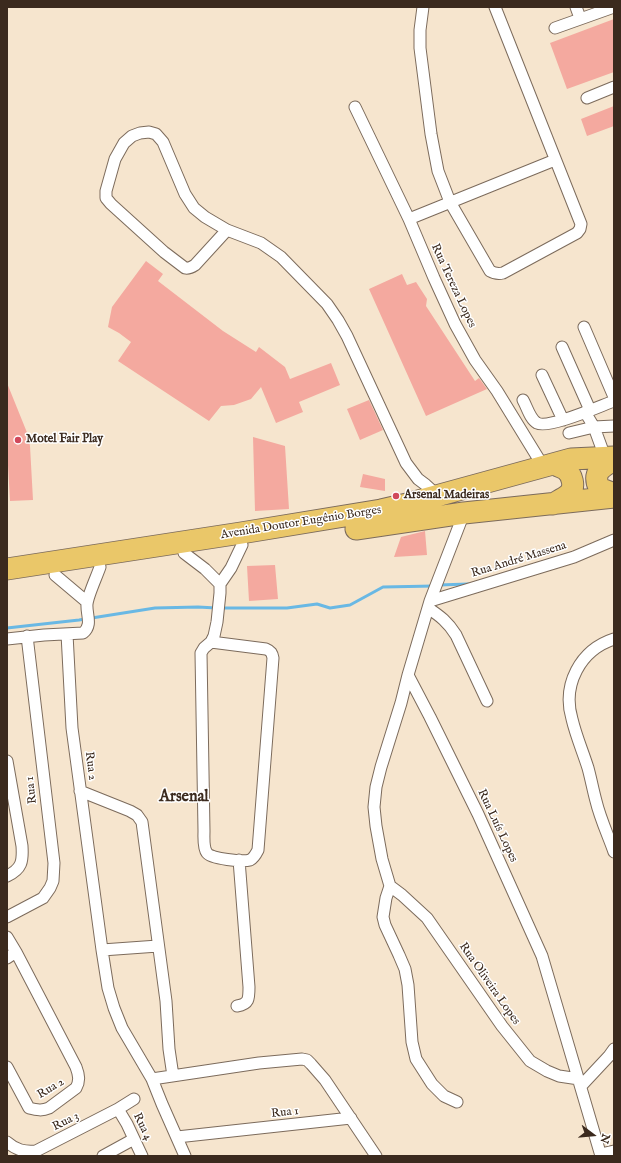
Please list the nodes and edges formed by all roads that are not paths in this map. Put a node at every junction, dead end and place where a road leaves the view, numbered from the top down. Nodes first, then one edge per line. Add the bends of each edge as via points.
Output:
1 (423, 7) edge
2 (495, 7) edge
3 (576, 7) edge
4 (614, 7) edge
5 (580, 18) junction
6 (555, 28) dead end
7 (614, 87) edge
8 (586, 98) dead end
9 (355, 107) dead end
10 (555, 160) junction
11 (450, 202) junction
12 (409, 219) junction
13 (227, 230) junction
14 (584, 327) dead end
15 (562, 347) dead end
16 (542, 375) dead end
17 (614, 397) edge
18 (523, 400) dead end
19 (614, 401) edge
20 (587, 411) junction
21 (563, 420) junction
22 (614, 426) edge
23 (594, 427) junction
24 (569, 433) dead end
25 (611, 458) edge
26 (548, 465) junction
27 (437, 495) junction
28 (614, 495) edge
29 (553, 504) junction
30 (464, 513) junction
31 (614, 540) edge
32 (242, 545) junction
33 (184, 553) junction
34 (100, 567) junction
35 (7, 569) edge
36 (55, 575) junction
37 (7, 582) edge
38 (220, 584) junction
39 (430, 600) junction
40 (87, 602) junction
41 (67, 634) junction
42 (27, 636) junction
43 (7, 639) edge
44 (614, 639) edge
45 (212, 642) junction
46 (408, 675) junction
47 (487, 701) dead end
48 (7, 760) edge
49 (80, 791) junction
50 (614, 852) edge
51 (240, 860) junction
52 (7, 876) edge
53 (390, 886) junction
54 (7, 917) edge
55 (7, 937) edge
56 (158, 946) junction
57 (102, 950) junction
58 (12, 955) edge
59 (237, 1006) dead end
60 (614, 1049) edge
61 (7, 1067) edge
62 (173, 1076) junction
63 (152, 1079) junction
64 (580, 1082) junction
65 (134, 1099) dead end
66 (457, 1102) dead end
67 (118, 1109) junction
68 (351, 1118) junction
69 (177, 1137) junction
70 (134, 1139) junction
71 (7, 1142) edge
72 (614, 1151) edge
73 (601, 1155) edge
74 (103, 1156) edge
75 (142, 1156) edge
76 (185, 1156) edge
77 (376, 1156) edge

1 - 11 street via 420,48 431,134 438,171
2 - 10 street
3 - 5 street
4 - 5 street
5 - 6 street
7 - 8 street
9 - 12 street, Rua Tereza Lopes
10 - 11 street
10 - 11 street via 580,220 580,229 503,273 494,274 490,271
11 - 12 street
12 - 26 street, Rua Tereza Lopes via 434,278 475,360
13 - 13 street via 194,208 185,194 164,142 156,134 140,133 124,143 112,167 106,198 164,252 188,269 195,265
13 - 27 street via 261,243 276,253 327,304 347,336 406,463 418,479
14 - 17 street
15 - 20 street
16 - 21 street
18 - 21 street via 536,422 544,425
19 - 20 street
20 - 21 street
20 - 23 street
22 - 23 street
23 - 24 street
23 - 25 street
25 - 26 highway, Avenida Doutor Eugênio Borges via 571,459
25 - 28 highway via 600,469 596,482 599,488
26 - 27 highway, Avenida Doutor Eugênio Borges
26 - 29 highway via 565,469 572,479 571,492
27 - 35 highway, Avenida Doutor Eugênio Borges via 388,509
28 - 29 highway, Avenida Doutor Eugênio Borges
29 - 30 highway, Avenida Doutor Eugênio Borges
30 - 32 highway, Avenida Doutor Eugênio Borges
30 - 39 street
31 - 39 street, Rua André Massena via 574,557
32 - 33 highway, Avenida Doutor Eugênio Borges
32 - 38 street
33 - 34 highway, Avenida Doutor Eugênio Borges
33 - 38 street
34 - 36 highway, Avenida Doutor Eugênio Borges
34 - 40 street
36 - 37 highway, Avenida Doutor Eugênio Borges
36 - 40 street
38 - 45 street via 217,622
39 - 46 street
39 - 47 street via 456,635
40 - 41 street via 89,618 86,631
41 - 42 street
41 - 49 street, Rua 2 via 72,728
42 - 43 street
42 - 54 street, Rua 1 via 54,874 50,888 43,898
44 - 50 street via 607,641 584,659 571,685 569,705 596,802
45 - 51 street via 201,653 205,850 210,856
45 - 51 street via 270,650 274,658 258,850 250,860
46 - 53 street via 376,787 374,807 382,860
46 - 64 street, Rua Luís Lopes via 478,814 542,956
48 - 52 street via 22,846 20,867
49 - 56 street, Rua 2 via 130,811 142,822
49 - 57 street
51 - 59 street via 249,987 248,1000
53 - 64 street, Rua Oliveira Lopes via 427,918 502,1026 530,1061 547,1071
53 - 66 street via 383,917 405,969 414,1053 432,1084 444,1096
55 - 58 street, Rua 2
56 - 57 street
56 - 62 street
57 - 63 street via 114,1008 122,1028
58 - 61 street, Rua 2 via 76,1067 80,1079 76,1088 49,1108 37,1110 29,1108
60 - 64 street
62 - 63 street
62 - 68 street via 259,1063 307,1060 325,1080
63 - 69 street
64 - 73 street, Rua Luís Lopes
65 - 67 street, Rua 3
67 - 70 street, Rua 4
67 - 71 street, Rua 3 via 36,1151 14,1148
68 - 69 street, Rua 1
68 - 77 street
69 - 76 street
70 - 74 street
70 - 75 street, Rua 4
72 - 73 street

